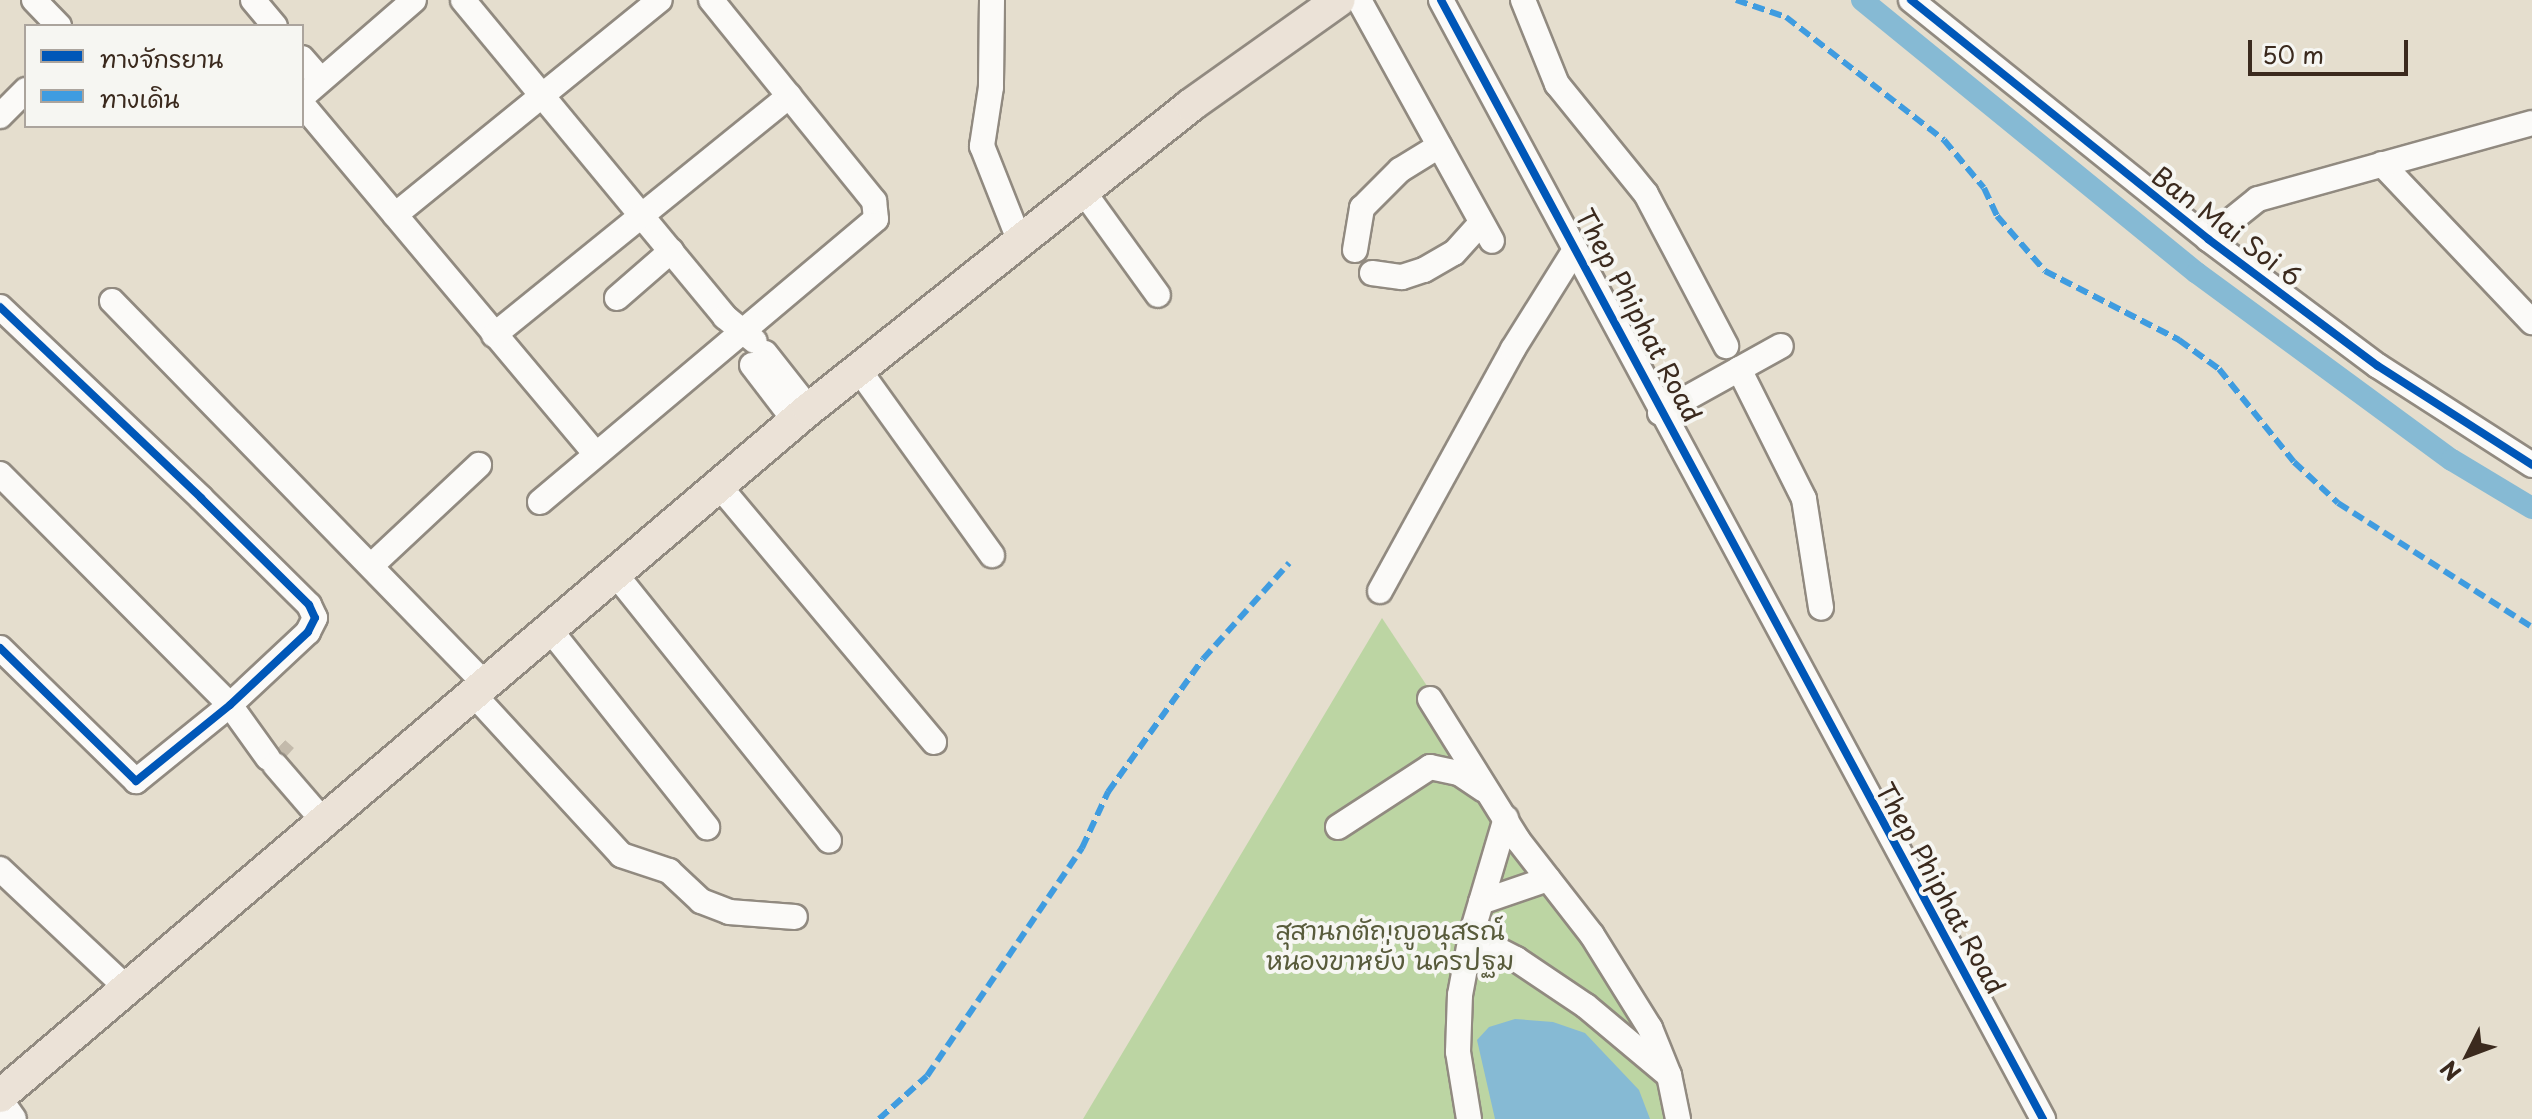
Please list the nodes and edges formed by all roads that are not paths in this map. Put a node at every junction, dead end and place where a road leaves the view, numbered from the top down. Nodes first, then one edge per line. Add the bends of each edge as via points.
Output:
1 (34, 0) edge
2 (253, 0) edge
3 (414, 0) edge
4 (463, 0) edge
5 (711, 0) edge
6 (992, 0) edge
7 (1339, 0) edge
8 (1359, 0) edge
9 (1441, 0) edge
10 (1523, 0) edge
11 (1911, 0) edge
12 (653, 2) edge
13 (57, 24) edge
14 (273, 24) edge
15 (304, 60) edge
16 (320, 79) junction
17 (24, 92) edge
18 (304, 95) edge
19 (544, 96) junction
20 (789, 96) junction
21 (304, 106) edge
22 (0, 116) edge
23 (2532, 123) edge
24 (1439, 146) junction
25 (2382, 164) junction
26 (1083, 191) junction
27 (395, 215) junction
28 (640, 215) junction
29 (2208, 239) junction
30 (1020, 242) junction
31 (1355, 250) dead end
32 (671, 251) junction
33 (1573, 253) junction
34 (1372, 273) dead end
35 (1158, 295) dead end
36 (617, 298) dead end
37 (112, 301) dead end
38 (0, 307) edge
39 (2532, 322) edge
40 (494, 335) junction
41 (745, 343) junction
42 (1726, 346) dead end
43 (1781, 346) dead end
44 (1739, 369) junction
45 (859, 370) junction
46 (1660, 413) junction
47 (802, 415) junction
48 (596, 454) junction
49 (479, 465) dead end
50 (2532, 465) edge
51 (0, 474) edge
52 (720, 487) junction
53 (540, 502) dead end
54 (992, 555) dead end
55 (371, 566) junction
56 (617, 576) junction
57 (1380, 591) dead end
58 (1821, 608) dead end
59 (551, 631) junction
60 (3, 656) edge
61 (481, 691) junction
62 (1430, 699) dead end
63 (230, 705) junction
64 (934, 742) dead end
65 (1493, 796) junction
66 (1506, 818) junction
67 (331, 819) junction
68 (707, 827) dead end
69 (1338, 827) dead end
70 (829, 841) dead end
71 (0, 869) edge
72 (1548, 879) junction
73 (1481, 902) junction
74 (795, 917) dead end
75 (1471, 936) junction
76 (128, 989) junction
77 (1669, 1075) junction
78 (0, 1098) edge
79 (14, 1119) edge
80 (1469, 1119) edge
81 (1678, 1119) edge
82 (2043, 1119) edge

1 - 13 street
2 - 14 street
3 - 16 street
4 - 19 street
5 - 20 street
6 - 30 street via 991,87 982,146
7 - 26 main road via 1191,105
8 - 24 street
9 - 33 street, Thep Phiphat Road
10 - 42 street via 1557,84 1646,194
11 - 29 street, Ban Mai Soi 6
12 - 19 street
15 - 16 street
16 - 18 street
17 - 22 street
19 - 27 street
19 - 28 street
20 - 28 street
20 - 41 street via 878,211 869,227
21 - 27 street
23 - 25 street
24 - 31 street via 1400,170 1362,208
24 - 34 street via 1486,233 1402,277
25 - 29 street via 2258,199
25 - 39 street
26 - 30 main road
26 - 35 street
27 - 40 street
28 - 32 street
28 - 40 street
29 - 50 street, Ban Mai Soi 6 via 2378,366
30 - 45 main road
32 - 36 street
32 - 41 street
33 - 46 street, Thep Phiphat Road
33 - 57 street via 1513,349
37 - 55 street
38 - 63 street via 309,605 315,618 308,632
40 - 48 street
41 - 47 street
41 - 48 street
43 - 44 street
44 - 46 street
44 - 58 street via 1804,499
45 - 47 main road
45 - 54 street
46 - 82 street, Thep Phiphat Road
47 - 52 main road
48 - 53 street
49 - 55 street
51 - 63 street
52 - 56 main road
52 - 64 street
55 - 61 street
56 - 59 main road
56 - 70 street
59 - 61 main road
59 - 68 street
60 - 63 street via 136,781
61 - 67 main road
61 - 74 street via 621,855 669,871 701,901 729,912
62 - 65 street
63 - 67 street
65 - 66 street
65 - 69 street via 1459,773 1430,767
66 - 72 street
66 - 73 street
67 - 76 main road
71 - 76 street
72 - 73 street
72 - 77 street via 1592,935 1650,1028
73 - 75 street
75 - 77 street via 1586,1006
75 - 80 street via 1458,1052
76 - 78 main road
77 - 81 street
78 - 79 street

